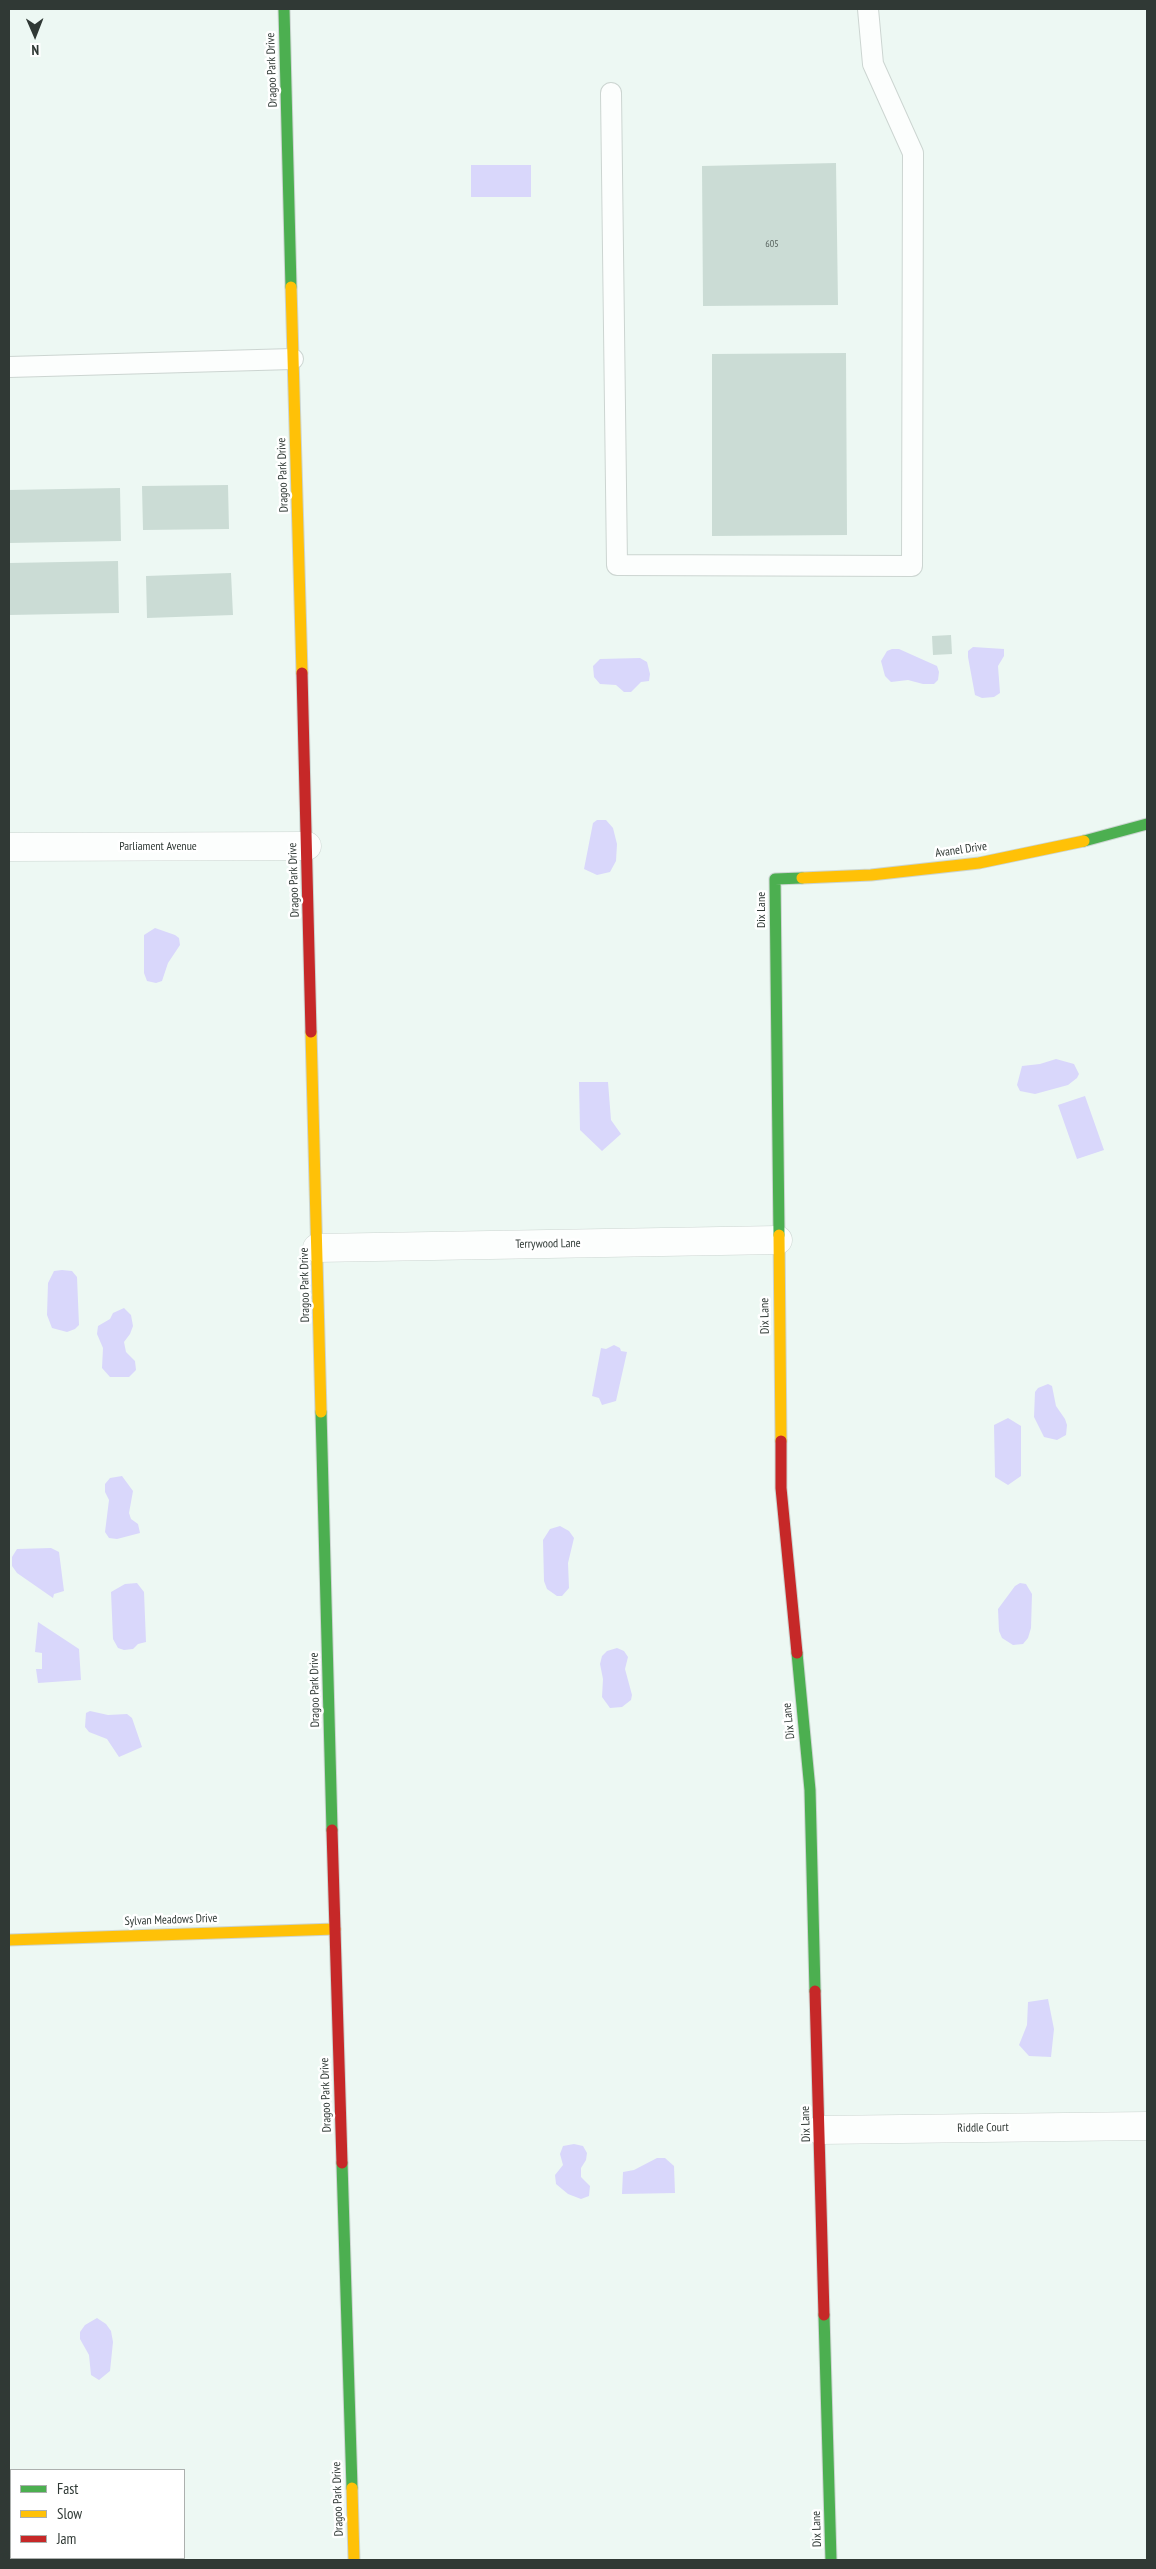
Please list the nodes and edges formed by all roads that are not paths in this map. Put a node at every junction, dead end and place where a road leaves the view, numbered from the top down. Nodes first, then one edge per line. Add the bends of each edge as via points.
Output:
1 (284, 9) edge
2 (868, 9) edge
3 (611, 93) dead end
4 (294, 360) junction
5 (9, 367) edge
6 (1147, 824) edge
7 (307, 846) junction
8 (9, 848) edge
9 (776, 879) joint
10 (778, 1240) junction
11 (318, 1248) junction
12 (335, 1929) junction
13 (9, 1940) edge
14 (1147, 2126) edge
15 (820, 2130) junction
16 (354, 2560) edge
17 (831, 2560) edge

1 - 4 street, Dragoo Park Drive
2 - 3 lane via 873,64 913,153 912,566 617,565
4 - 5 lane
4 - 7 street, Dragoo Park Drive
6 - 9 street, Avanel Drive via 1081,842 979,863 871,875
7 - 8 street, Parliament Avenue
7 - 11 street, Dragoo Park Drive
9 - 10 street, Dix Lane
10 - 11 street, Terrywood Lane
10 - 15 street, Dix Lane via 781,1488 810,1790
11 - 12 street, Dragoo Park Drive
12 - 13 street, Sylvan Meadows Drive
12 - 16 street, Dragoo Park Drive
14 - 15 street, Riddle Court
15 - 17 street, Dix Lane

